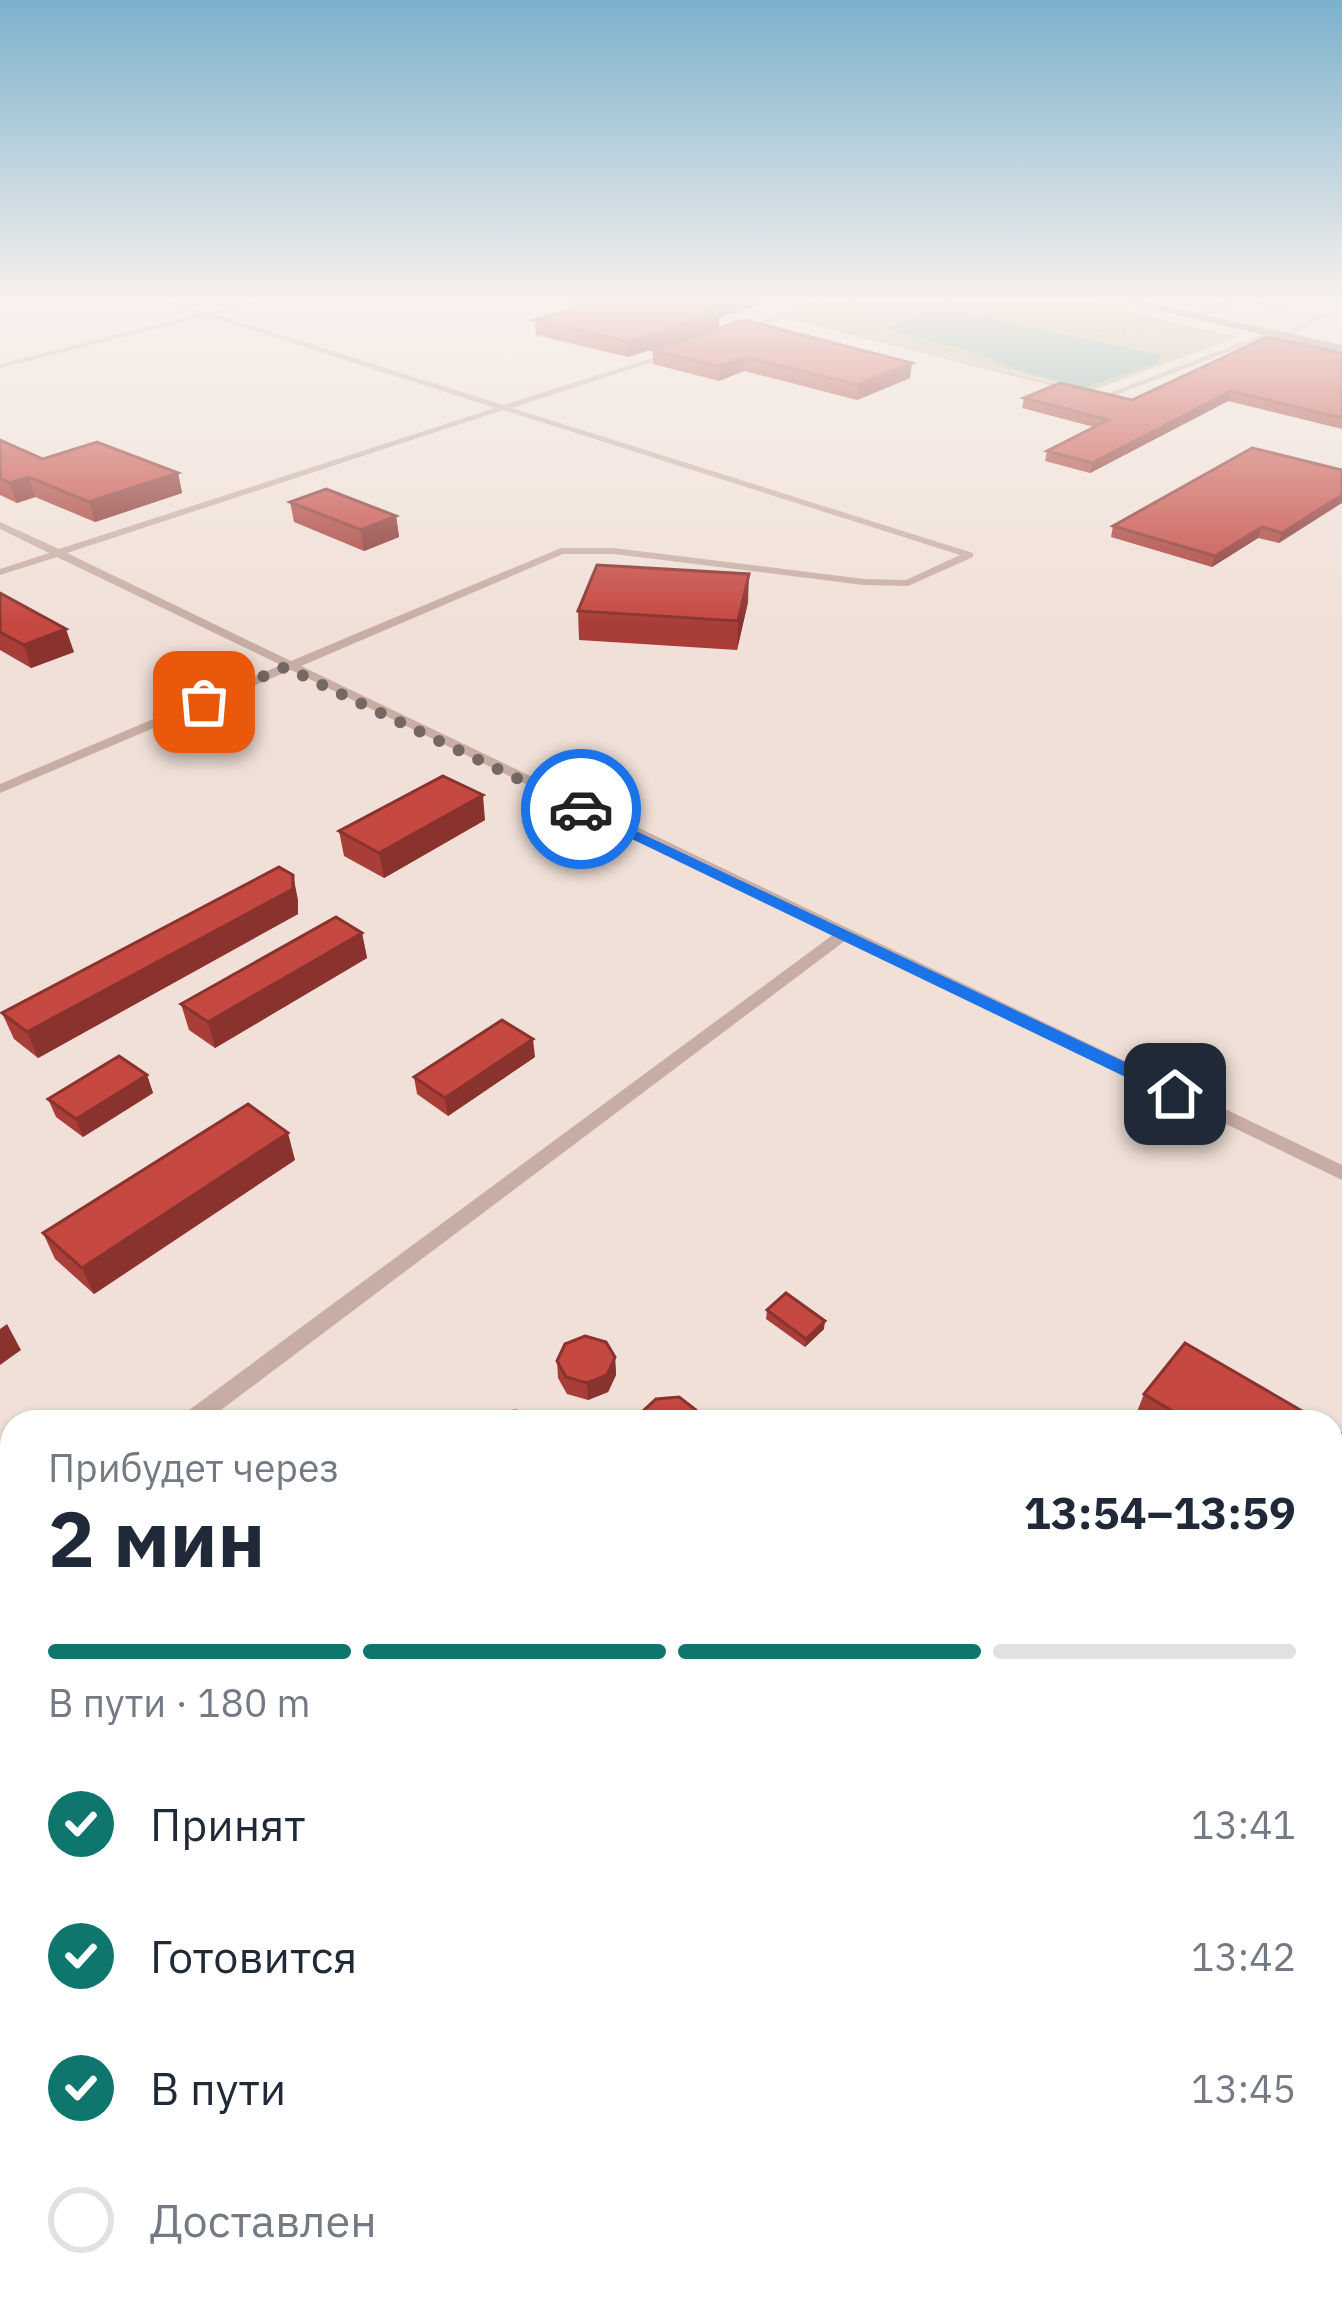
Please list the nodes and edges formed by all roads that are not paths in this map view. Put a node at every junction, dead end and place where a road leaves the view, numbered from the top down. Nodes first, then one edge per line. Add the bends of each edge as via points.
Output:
1 (496, 408) edge
2 (507, 408) edge
3 (0, 525) edge
4 (58, 552) junction
5 (0, 572) edge
6 (285, 667) junction
7 (0, 790) edge
8 (842, 935) junction
9 (1342, 1173) edge
10 (205, 1410) edge

1 - 4 lane
2 - 6 lane via 969,555 908,583 561,551
3 - 4 lane
4 - 5 lane
4 - 6 lane
6 - 7 lane
6 - 8 lane
8 - 9 lane
8 - 10 lane

